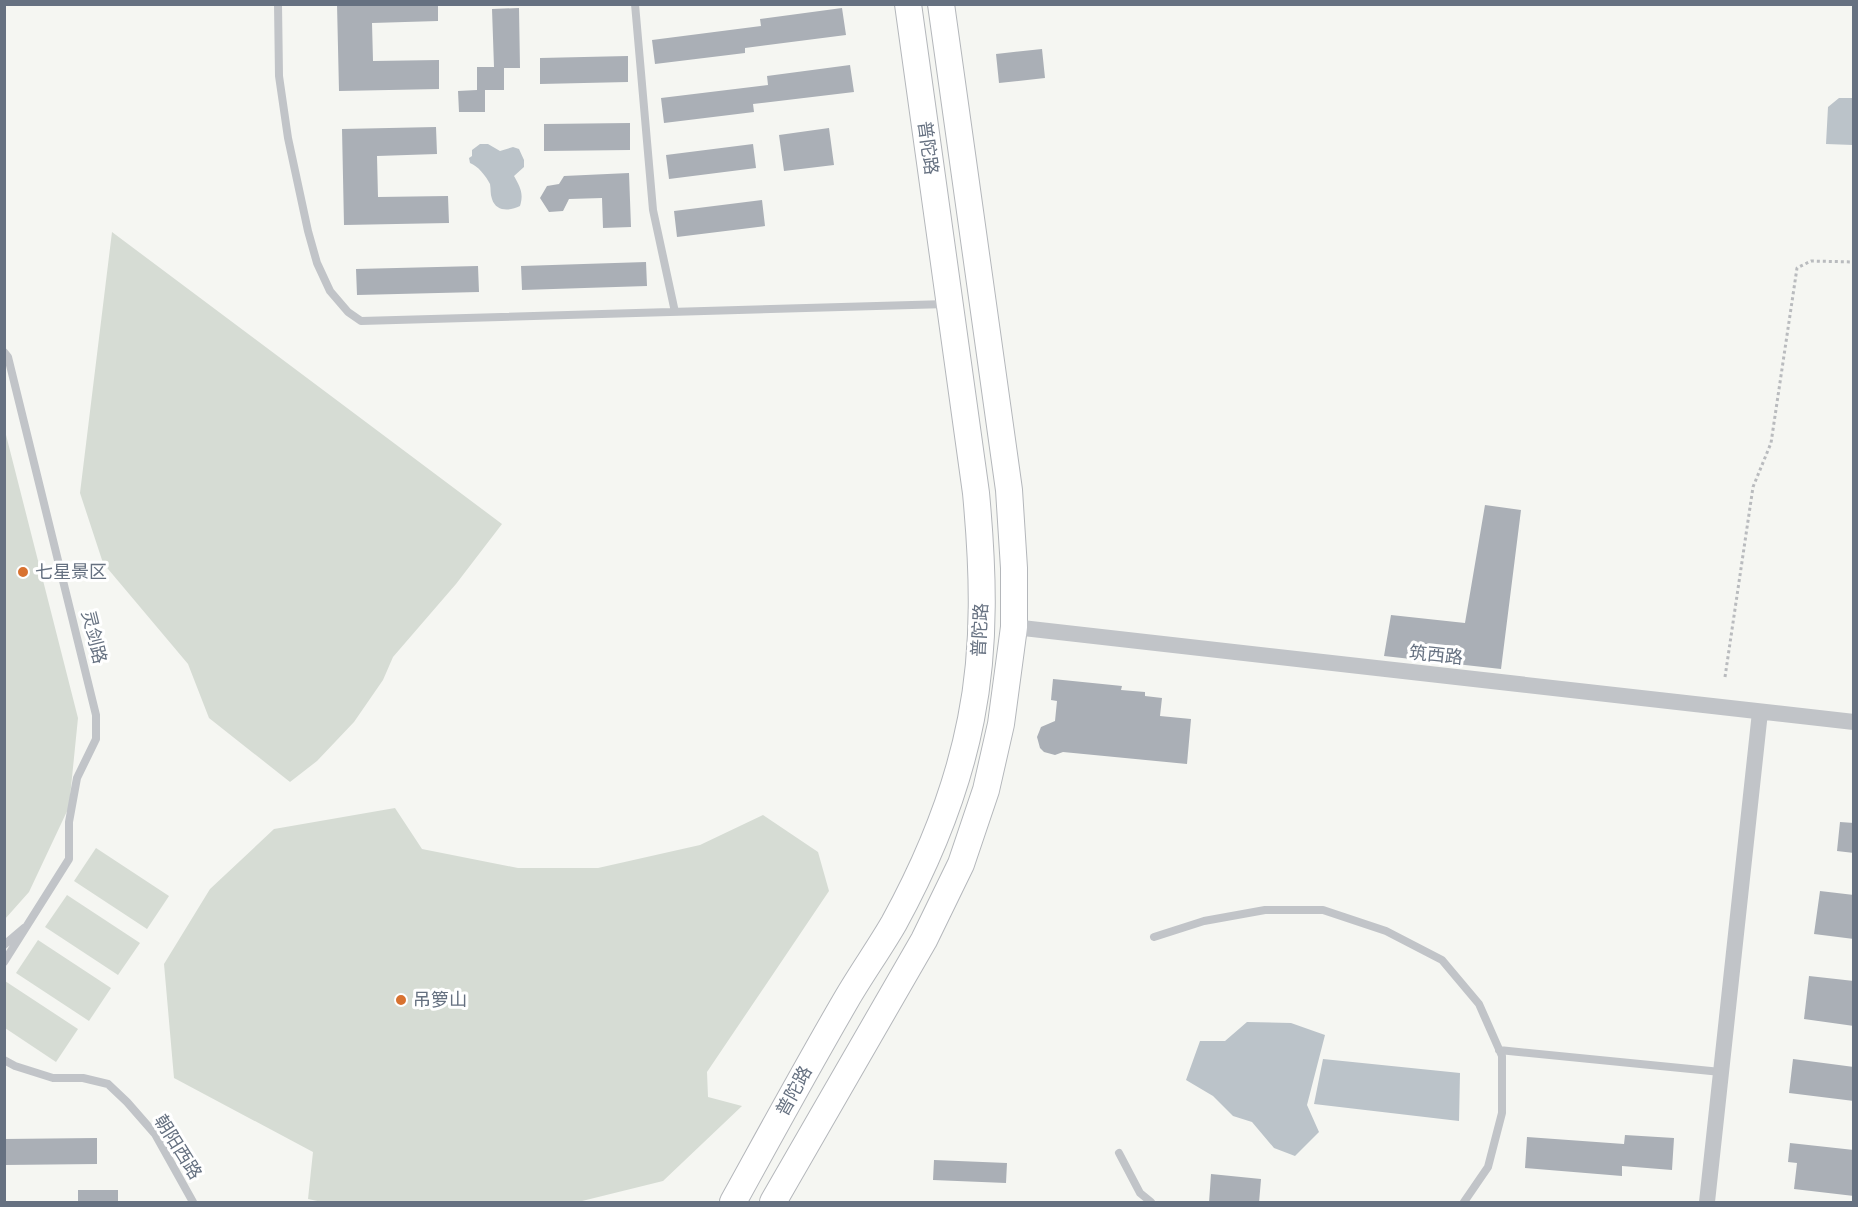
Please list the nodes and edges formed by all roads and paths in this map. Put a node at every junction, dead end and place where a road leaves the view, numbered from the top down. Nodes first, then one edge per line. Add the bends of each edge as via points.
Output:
1 (278, 4) edge
2 (635, 4) edge
3 (908, 4) edge
4 (941, 4) edge
5 (1854, 262) edge
6 (950, 304) junction
7 (675, 312) junction
8 (4, 352) edge
9 (1014, 627) junction
10 (1725, 677) dead end
11 (1760, 712) junction
12 (1854, 722) edge
13 (31, 921) junction
14 (1154, 937) dead end
15 (4, 945) edge
16 (4, 962) edge
17 (1500, 1050) junction
18 (4, 1060) edge
19 (1721, 1072) junction
20 (1119, 1153) dead end
21 (193, 1203) edge
22 (733, 1203) edge
23 (773, 1203) edge
24 (1151, 1203) edge
25 (1464, 1203) edge
26 (1707, 1203) edge

1 - 7 lane via 279,76 308,231 330,291 348,312 361,321
2 - 7 lane via 653,210
3 - 6 main road, 普陀路
4 - 9 main road, 普陀路 via 1009,489
5 - 10 path via 1811,261 1797,268 1771,443 1753,487
6 - 7 lane
6 - 22 main road, 普陀路 via 974,470 982,568 981,641 971,718 956,780 930,851 894,923 821,1042
8 - 13 lane, 灵剑路 via 96,716 96,739 77,778 69,822 69,859
9 - 11 street, 筑西路
9 - 23 main road, 普陀路 via 986,790 961,864 924,940
11 - 12 street, 筑西路
11 - 19 street
13 - 15 lane
13 - 16 lane
14 - 17 lane via 1204,921 1265,910 1323,910 1386,931 1442,960 1479,1004
17 - 19 lane
17 - 25 lane via 1502,1113 1488,1167
18 - 21 lane, 朝阳西路 via 52,1078 84,1078 108,1084 155,1134
19 - 26 street
20 - 24 lane via 1140,1193

